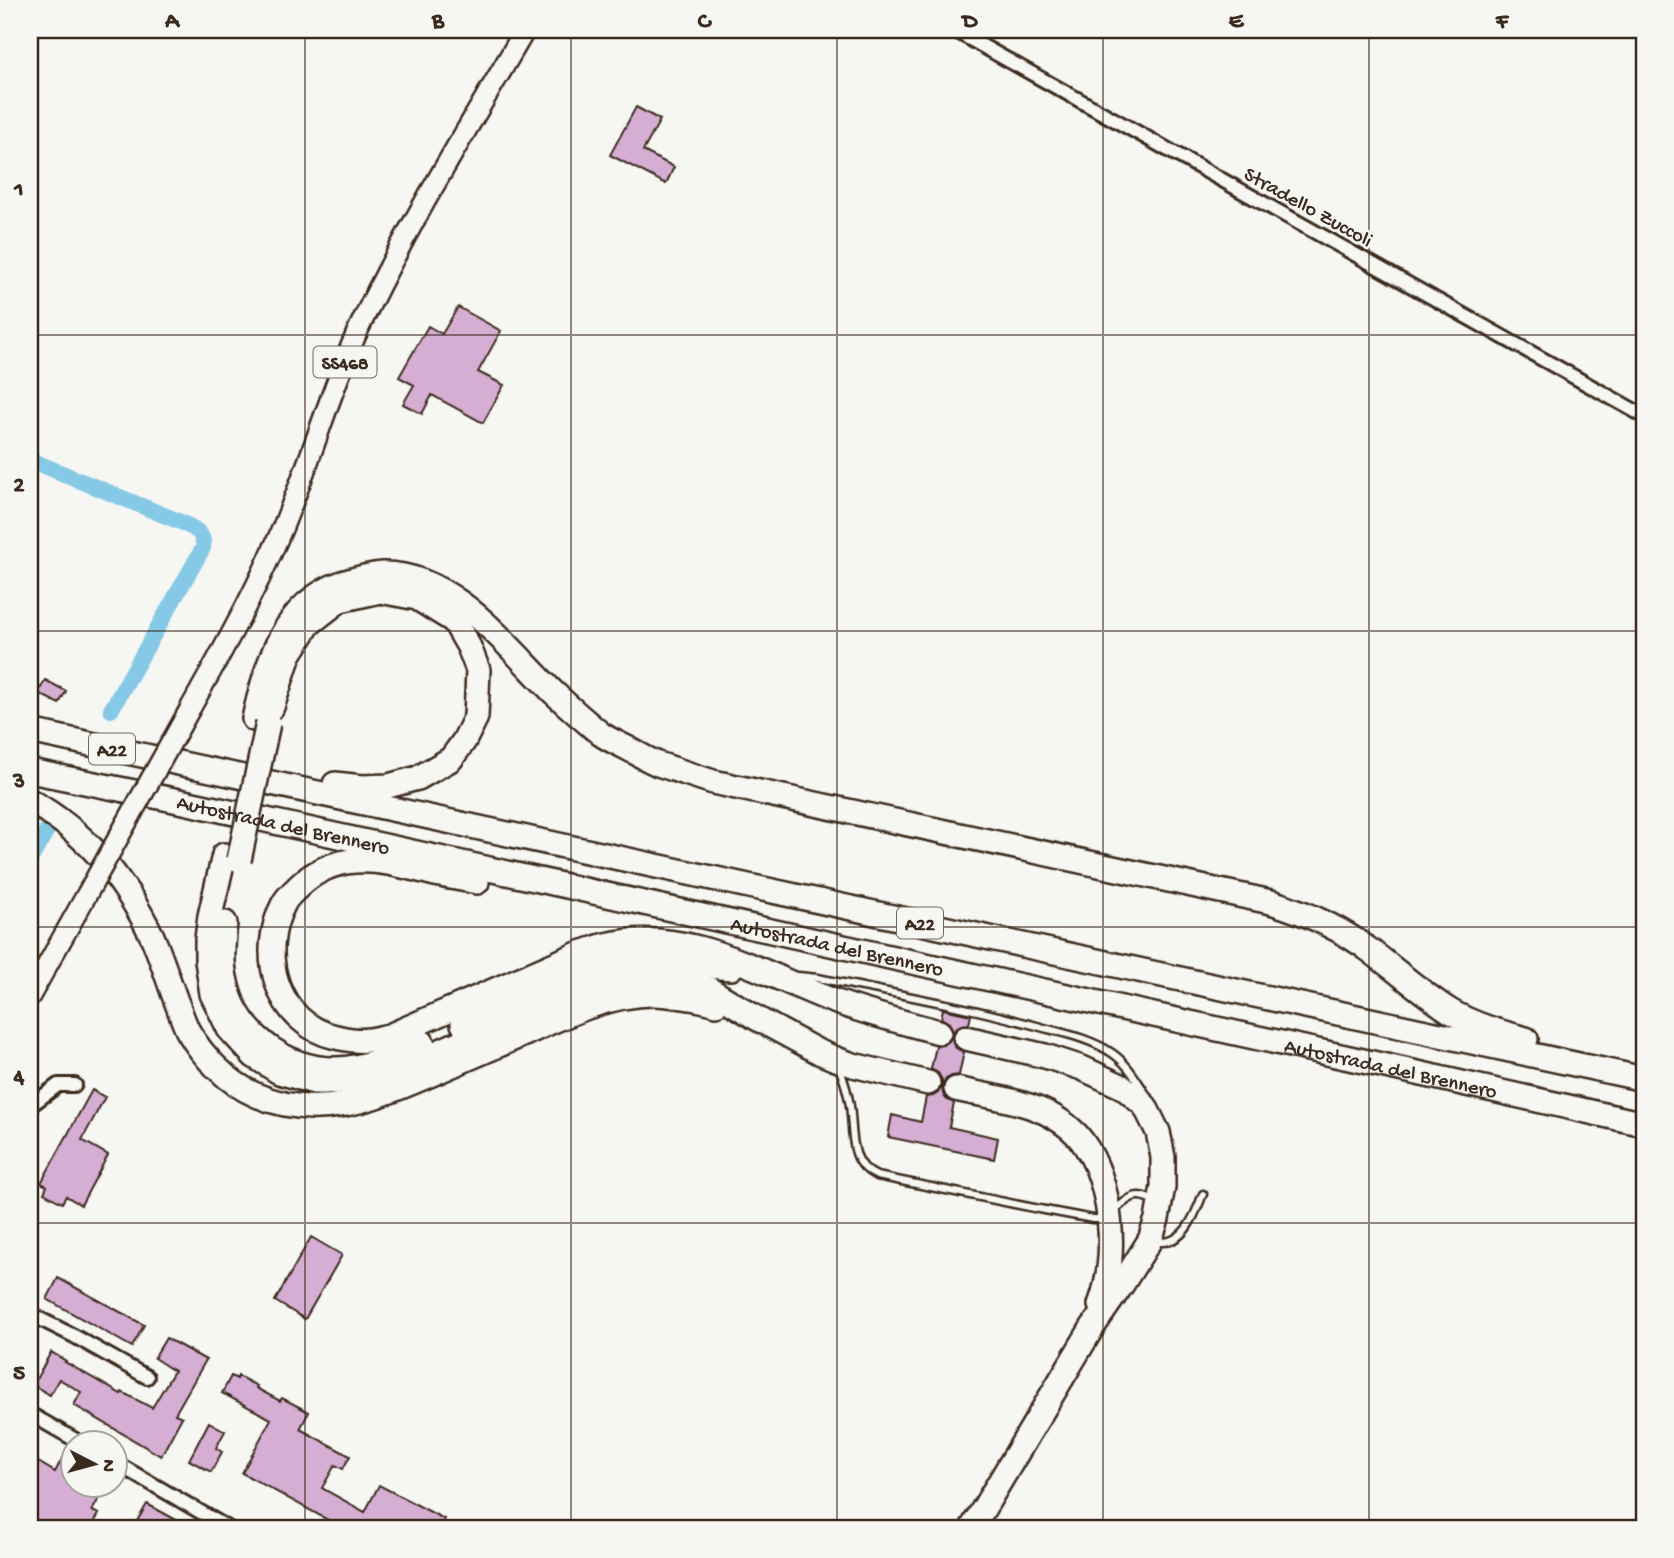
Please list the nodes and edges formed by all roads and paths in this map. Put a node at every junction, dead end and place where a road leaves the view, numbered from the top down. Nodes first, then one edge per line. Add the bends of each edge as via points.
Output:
1 (525, 30) edge
2 (954, 30) edge
3 (1644, 416) edge
4 (261, 721) junction
5 (30, 731) edge
6 (195, 766) junction
7 (30, 771) edge
8 (30, 801) edge
9 (232, 858) junction
10 (753, 928) junction
11 (765, 972) junction
12 (30, 996) edge
13 (758, 1019) junction
14 (939, 1032) dead end
15 (966, 1038) dead end
16 (836, 1059) junction
17 (1644, 1070) edge
18 (1644, 1079) edge
19 (928, 1083) dead end
20 (75, 1084) dead end
21 (956, 1090) dead end
22 (30, 1105) edge
23 (1644, 1124) edge
24 (1158, 1132) junction
25 (1203, 1194) dead end
26 (1159, 1207) junction
27 (1108, 1217) junction
28 (1150, 1240) junction
29 (30, 1314) edge
30 (1092, 1328) junction
31 (147, 1377) dead end
32 (30, 1414) edge
33 (60, 1432) edge
34 (130, 1471) edge
35 (228, 1528) edge
36 (972, 1528) edge

1 - 12 main road, SS468, bridge via 360,326 268,563 232,635
2 - 3 street, Stradello Zuccoli
4 - 6 highway via 289,655 309,624 340,600 380,591 417,598 454,621 478,670 476,717 464,741 451,759 418,778 362,787
4 - 9 highway, bridge
4 - 17 highway via 261,690 276,647 310,600 357,578 383,574 411,578 470,610 603,736 656,763 713,782 1284,905 1359,943 1471,1021
5 - 6 highway, Autostrada del Brennero / A22
6 - 18 highway, Autostrada del Brennero / A22
7 - 10 highway, Autostrada del Brennero / A22
8 - 13 highway via 80,835 123,885 152,937 187,1030 203,1052 234,1082 274,1101 319,1108 386,1094 552,1022 604,1002 635,996 712,1002
9 - 11 highway via 222,944 231,1000 262,1042 298,1063 317,1068 366,1064 404,1051 578,973 622,962
9 - 13 highway via 207,939 212,994 229,1029 254,1056 279,1072 314,1082 351,1082 388,1074 540,1007 630,977 677,979 709,989
10 - 11 highway via 389,863 355,861 307,878 285,901 271,943 278,987 288,1004 314,1029 347,1040 389,1036 607,945 688,945
10 - 23 highway, Autostrada del Brennero / A22
11 - 14 highway via 831,1000
11 - 24 lane via 818,978 969,1010 1096,1044 1114,1054 1132,1073 1148,1097
13 - 16 highway
15 - 24 highway via 1045,1056 1123,1087 1145,1106
16 - 19 highway
16 - 27 lane via 848,1096 854,1149 869,1173 1093,1219
20 - 22 street via 58,1085
21 - 27 highway via 1035,1107 1069,1127 1092,1157
24 - 26 highway via 1163,1157
25 - 28 lane via 1194,1217 1177,1239
26 - 27 lane via 1145,1196 1135,1196
26 - 28 highway
27 - 30 highway via 1112,1241 1108,1278
28 - 30 highway
29 - 31 street
30 - 36 highway
32 - 33 street
34 - 35 street

